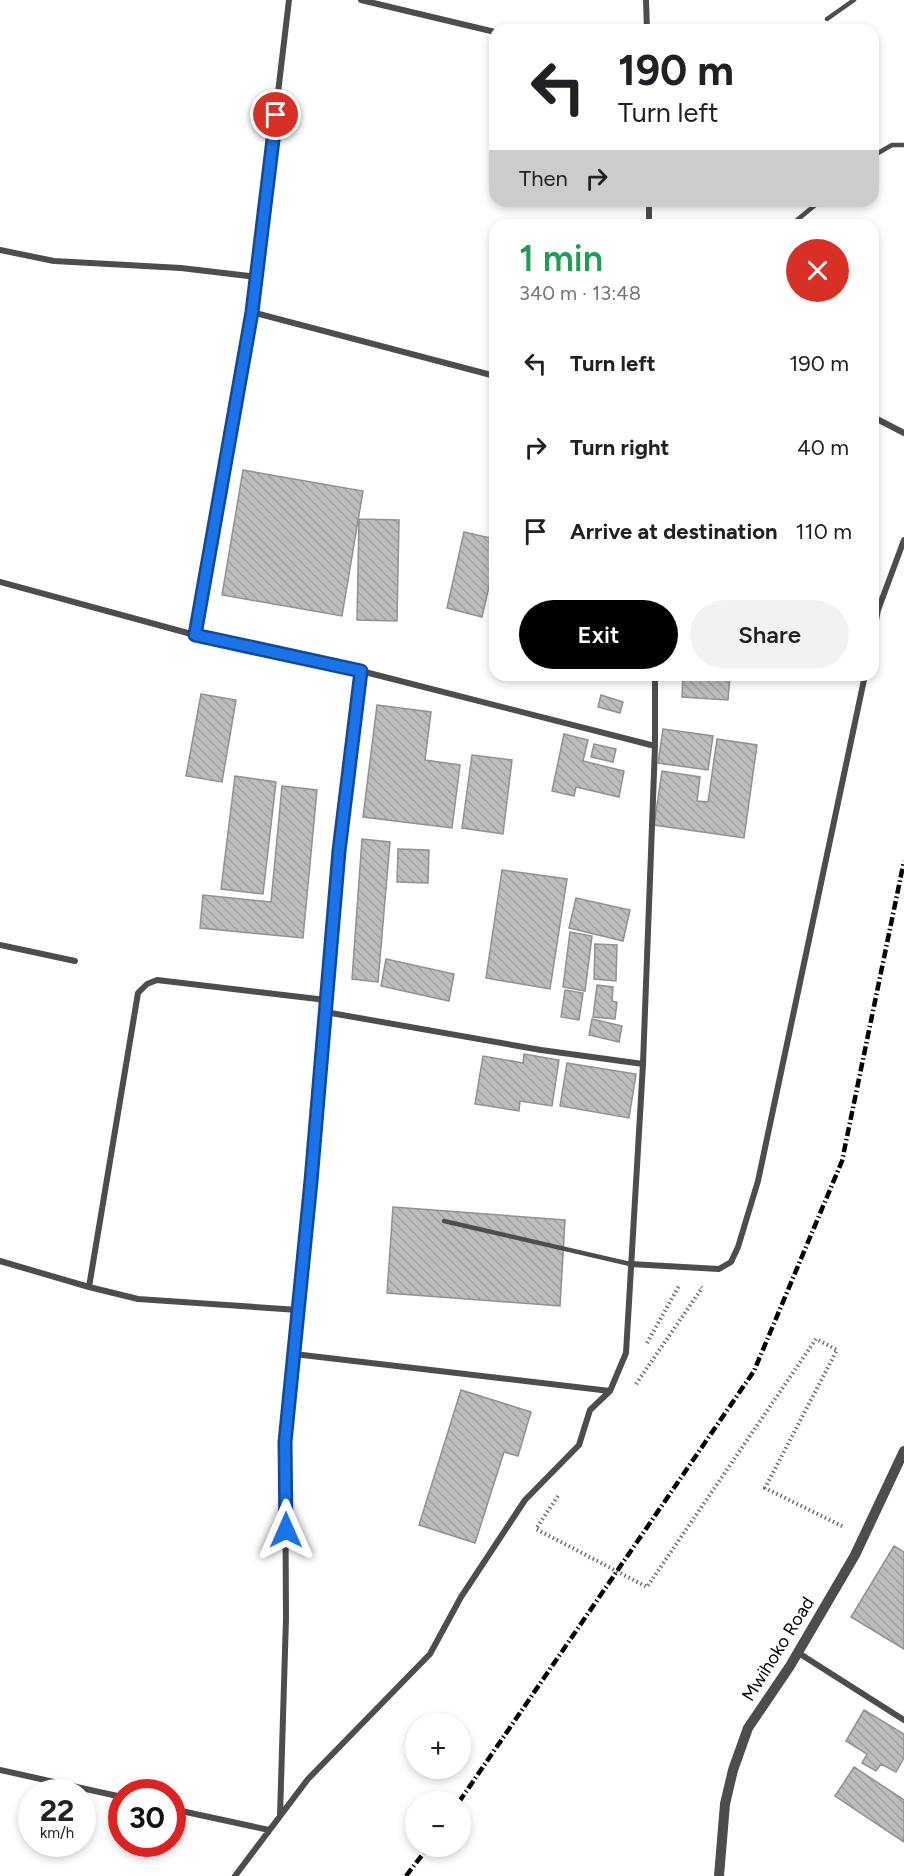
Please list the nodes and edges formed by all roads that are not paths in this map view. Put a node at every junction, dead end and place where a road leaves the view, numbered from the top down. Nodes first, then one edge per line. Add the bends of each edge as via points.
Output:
1 (289, 0) edge
2 (361, 0) edge
3 (646, 0) edge
4 (854, 0) edge
5 (827, 19) dead end
6 (647, 24) edge
7 (489, 31) edge
8 (904, 145) edge
9 (879, 153) edge
10 (813, 207) edge
11 (798, 219) edge
12 (0, 250) edge
13 (257, 277) junction
14 (252, 312) junction
15 (489, 375) edge
16 (879, 420) edge
17 (904, 433) edge
18 (904, 540) edge
19 (0, 582) edge
20 (879, 607) edge
21 (195, 635) junction
22 (361, 671) junction
23 (655, 681) edge
24 (864, 681) edge
25 (656, 746) junction
26 (0, 945) edge
27 (75, 961) dead end
28 (326, 1000) junction
29 (325, 1012) junction
30 (643, 1064) junction
31 (444, 1221) dead end
32 (0, 1261) edge
33 (630, 1264) junction
34 (89, 1287) junction
35 (298, 1310) junction
36 (294, 1354) junction
37 (610, 1391) junction
38 (904, 1451) edge
39 (798, 1652) junction
40 (904, 1720) edge
41 (0, 1770) edge
42 (108, 1794) edge
43 (186, 1812) edge
44 (280, 1816) junction
45 (269, 1830) junction
46 (235, 1876) edge
47 (719, 1876) edge

1 - 13 street
2 - 7 street
3 - 6 street
4 - 5 lane
8 - 9 lane via 892,145
10 - 11 lane
12 - 13 street via 54,261 181,268
13 - 14 street
14 - 15 street
14 - 21 street
16 - 17 street
18 - 20 street
19 - 21 street
21 - 22 street
22 - 25 street
22 - 28 street
23 - 25 street
24 - 33 street via 758,1181 738,1247 731,1262 719,1269
25 - 30 street
26 - 27 street
28 - 29 street
28 - 34 street via 157,980 138,993
29 - 30 street
29 - 35 street
30 - 33 street
31 - 33 lane
32 - 34 street
33 - 37 street via 626,1353
34 - 35 street via 138,1299
35 - 36 street
36 - 37 street
36 - 44 street via 285,1442 286,1618
37 - 44 street via 590,1410 579,1445 525,1500 461,1597 430,1654 308,1779
38 - 39 street, Mwihoko Road via 855,1555
39 - 40 street
39 - 47 street, Mwihoko Road via 748,1728 733,1770 725,1804
41 - 42 street
43 - 45 street
44 - 45 street
45 - 46 street

